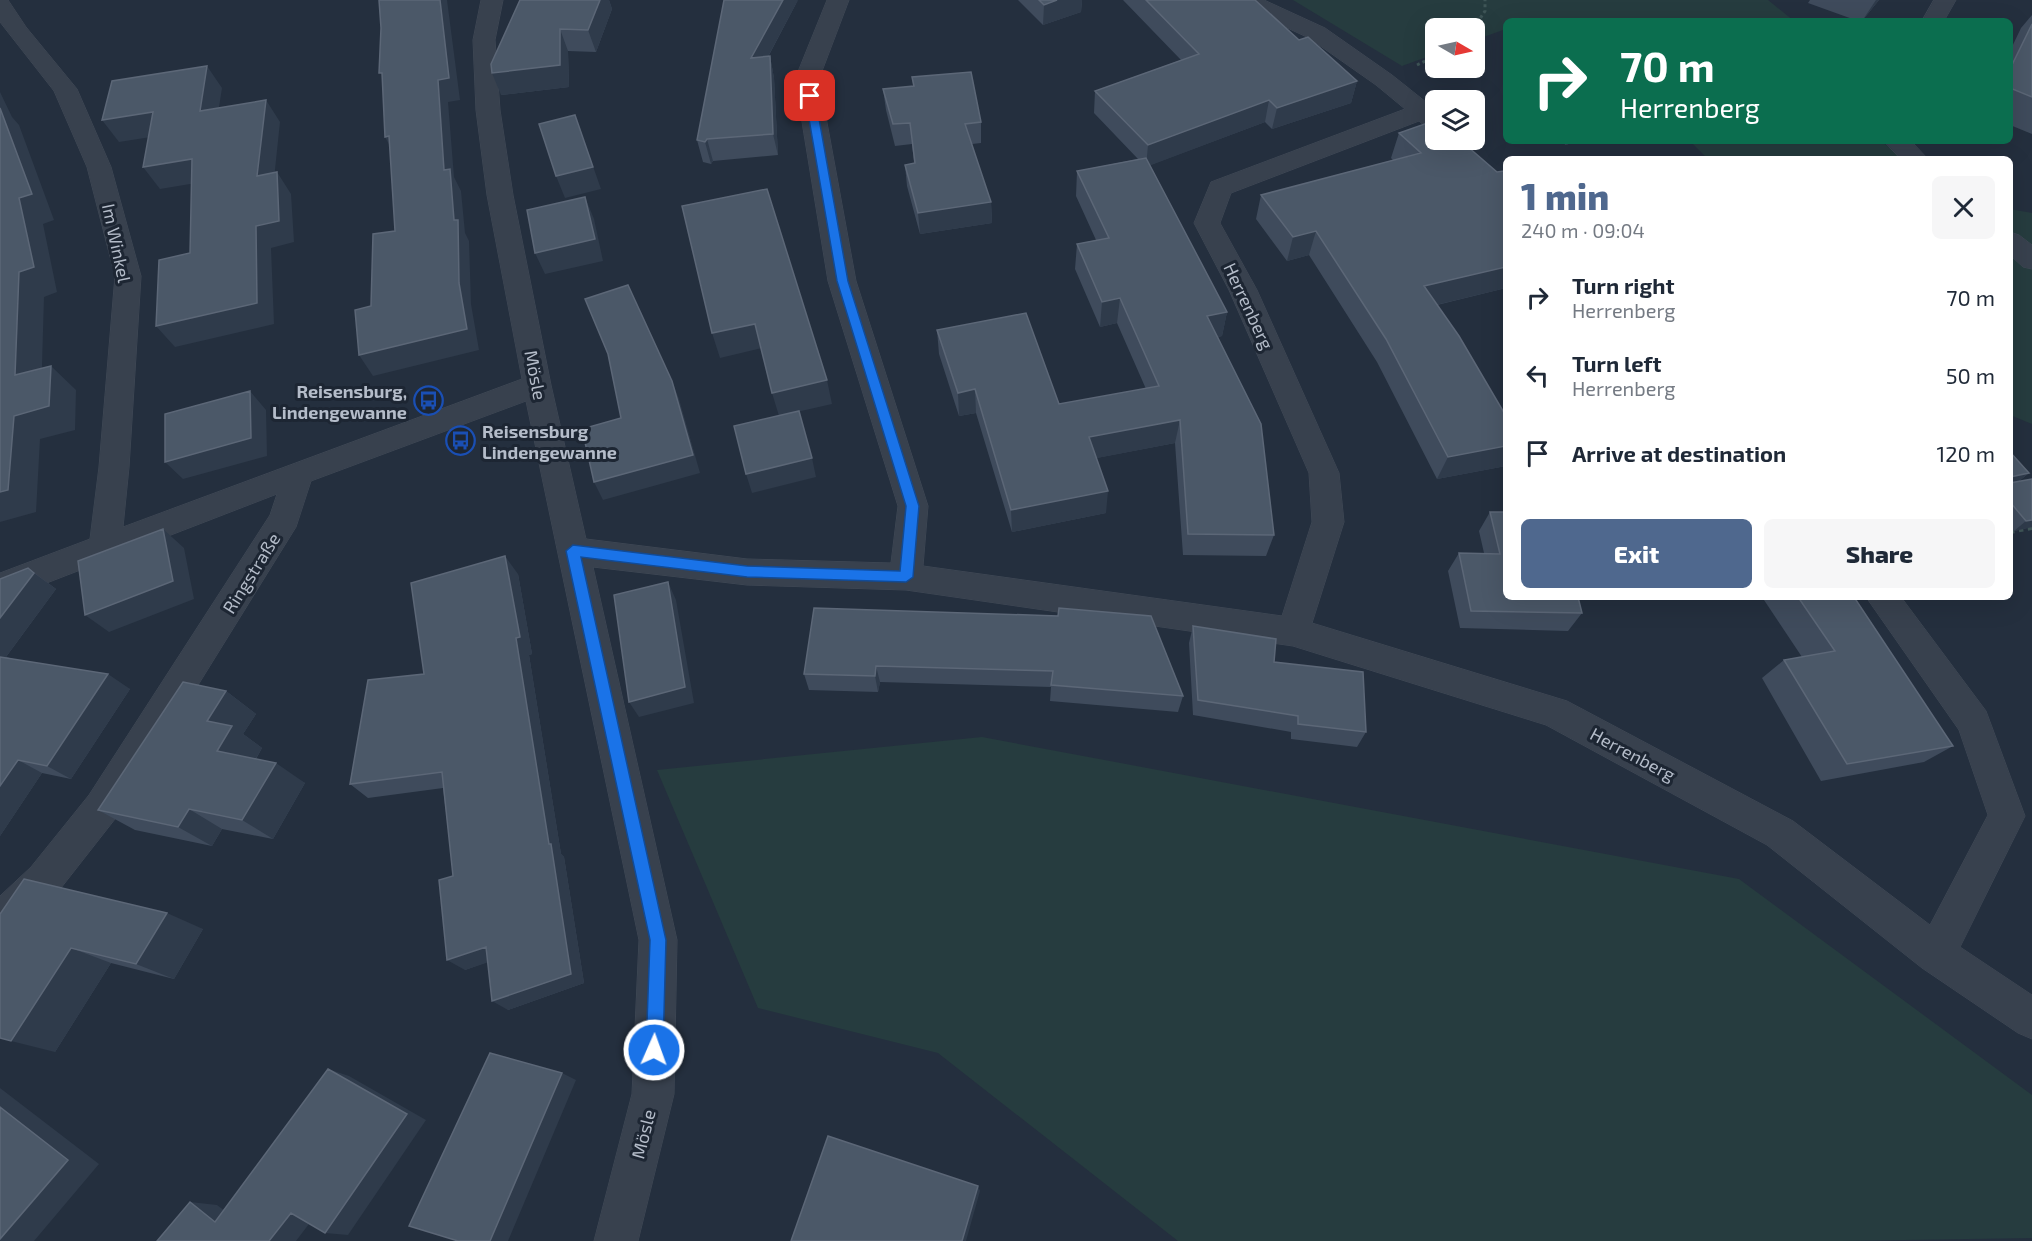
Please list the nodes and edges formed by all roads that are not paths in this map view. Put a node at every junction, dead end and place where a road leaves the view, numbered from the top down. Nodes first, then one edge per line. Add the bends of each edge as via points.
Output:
1 (492, 0) edge
2 (838, 0) edge
3 (1246, 0) edge
4 (1945, 0) edge
5 (0, 5) edge
6 (1936, 18) edge
7 (1425, 113) edge
8 (1425, 117) edge
9 (1899, 144) edge
10 (1913, 156) edge
11 (2013, 244) edge
12 (2032, 260) edge
13 (537, 385) junction
14 (298, 472) junction
15 (105, 546) junction
16 (573, 551) junction
17 (906, 577) junction
18 (0, 587) edge
19 (1884, 600) edge
20 (1293, 632) junction
21 (0, 922) edge
22 (1936, 954) junction
23 (2032, 1019) edge
24 (616, 1241) edge

1 - 13 street, Mösle via 484,40 488,110 500,195
2 - 17 street via 807,79 842,281 913,506
3 - 7 street, Herrenberg via 1317,33
4 - 6 street
5 - 15 street, Im Winkel via 65,89 99,167 128,276
8 - 20 street, Herrenberg via 1220,188 1208,223 1243,290 1323,473 1328,522
9 - 10 street
11 - 12 street
13 - 14 street
13 - 16 street, Mösle
14 - 15 street
14 - 21 street, Ringstraße via 285,518 102,807 44,880
15 - 18 street
16 - 17 street, Herrenberg via 747,572
16 - 24 street, Mösle via 658,940 653,1094
17 - 20 street, Herrenberg
19 - 22 street via 1974,722 2007,816
20 - 22 street, Herrenberg via 1555,712 1780,833
22 - 23 street, Herrenberg

